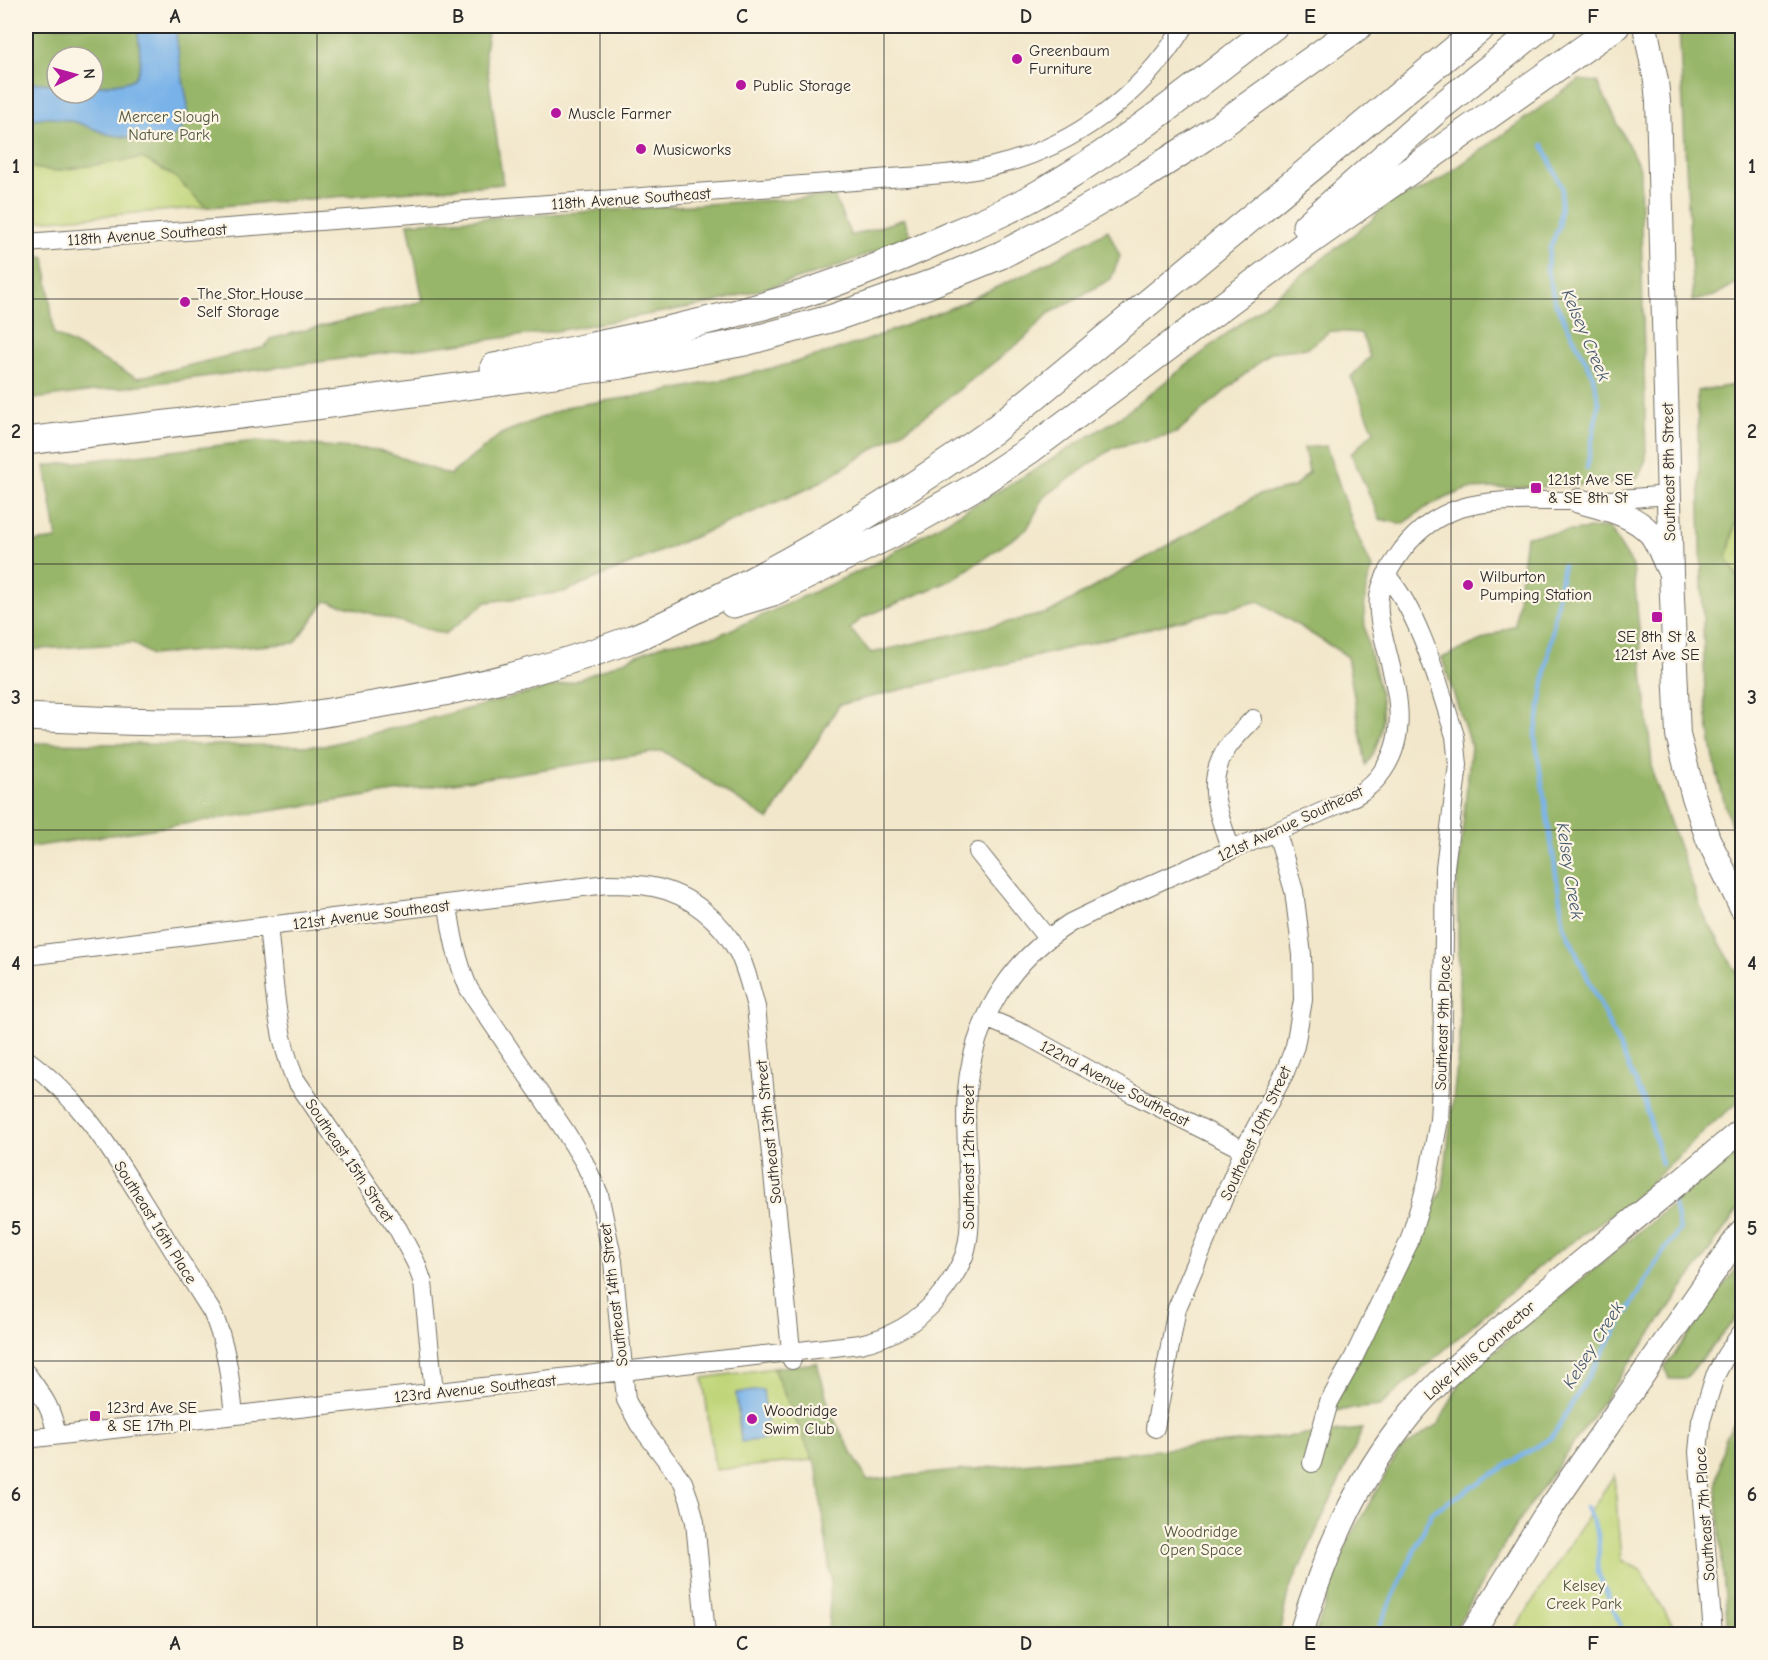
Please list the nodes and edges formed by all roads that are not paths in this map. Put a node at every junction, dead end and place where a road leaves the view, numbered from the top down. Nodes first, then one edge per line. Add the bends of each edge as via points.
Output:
1 (1184, 26) edge
2 (1274, 26) edge
3 (1359, 26) edge
4 (1483, 26) edge
5 (1616, 26) edge
6 (1645, 26) edge
7 (1534, 31) edge
8 (26, 243) edge
9 (1194, 327) junction
10 (323, 405) junction
11 (26, 441) edge
12 (1669, 495) junction
13 (1579, 501) junction
14 (1671, 574) junction
15 (1386, 575) junction
16 (660, 626) junction
17 (26, 717) edge
18 (1253, 719) dead end
19 (1277, 833) junction
20 (1231, 850) junction
21 (978, 852) dead end
22 (448, 905) junction
23 (1743, 908) edge
24 (709, 916) joint
25 (268, 926) junction
26 (1047, 938) junction
27 (26, 956) edge
28 (986, 1018) junction
29 (26, 1059) edge
30 (1743, 1130) edge
31 (1244, 1150) junction
32 (1743, 1231) edge
33 (919, 1319) joint
34 (1743, 1332) edge
35 (791, 1356) junction
36 (622, 1372) junction
37 (26, 1373) edge
38 (434, 1392) junction
39 (234, 1414) junction
40 (1155, 1428) dead end
41 (56, 1435) junction
42 (26, 1438) edge
43 (1312, 1463) dead end
44 (706, 1635) edge
45 (1301, 1635) edge
46 (1472, 1635) edge
47 (1713, 1635) edge

1 - 8 street, 118th Avenue Southeast via 1154,68 1108,112 1048,148 989,167 868,180
2 - 10 highway via 1137,130 1056,184 982,222 863,273 714,319
3 - 10 highway via 1144,176 1000,255 927,285 833,318 745,342 622,365
4 - 16 highway via 993,431 866,517 747,584
5 - 9 highway
6 - 12 main road, Southeast 8th Street via 1658,102
7 - 9 highway via 1440,108
9 - 16 highway via 1030,450 892,534 773,592
10 - 11 highway
12 - 13 street, 121st Avenue Southeast
12 - 14 main road, Southeast 8th Street
13 - 14 main road via 1637,522 1651,535
13 - 15 street, 121st Avenue Southeast via 1506,502 1461,508 1425,526
14 - 23 main road, Southeast 8th Street via 1678,735 1708,839
15 - 19 street, 121st Avenue Southeast via 1379,612 1400,707 1397,743 1381,775 1371,785
15 - 43 street, Southeast 9th Place via 1400,592 1425,646 1458,752 1446,867 1439,1120 1427,1183 1409,1242 1353,1361 1329,1402
16 - 17 highway via 551,666 446,693 281,719 143,722
18 - 20 street via 1228,747 1215,777 1215,802
19 - 20 street, 121st Avenue Southeast
19 - 31 street, Southeast 10th Street via 1299,920 1303,999 1295,1046 1285,1072
20 - 26 street, 121st Avenue Southeast via 1095,911
21 - 26 street
22 - 24 street, 121st Avenue Southeast via 624,884 674,894
22 - 25 street, 121st Avenue Southeast
22 - 36 street, Southeast 14th Street via 453,942 469,989 565,1131 599,1194 613,1261
24 - 35 street, Southeast 13th Street via 738,954 756,1007
25 - 27 street, 121st Avenue Southeast
25 - 38 street, Southeast 15th Street via 280,1032 288,1062 306,1095 398,1229 416,1263 423,1283
26 - 28 street, 121st Avenue Southeast via 1003,987
28 - 31 street, 122nd Avenue Southeast via 1024,1034
28 - 33 street, Southeast 12th Street via 969,1075 968,1240 945,1290
29 - 39 street, Southeast 16th Place via 61,1087 109,1147 212,1312 226,1354
30 - 45 main road, Lake Hills Connector via 1463,1360 1419,1403 1387,1444 1354,1501 1323,1563
31 - 40 street, Southeast 10th Street via 1177,1308
32 - 46 main road via 1543,1519
33 - 35 street, 123rd Avenue Southeast via 878,1340
34 - 47 street, Southeast 7th Place via 1715,1376 1701,1421 1698,1452
35 - 36 street, 123rd Avenue Southeast
36 - 38 street, 123rd Avenue Southeast
36 - 44 street, Southeast 14th Street via 632,1413 673,1466 690,1502
37 - 41 street via 54,1416
38 - 39 street, 123rd Avenue Southeast
39 - 41 street, 123rd Avenue Southeast
41 - 42 street, 123rd Avenue Southeast

